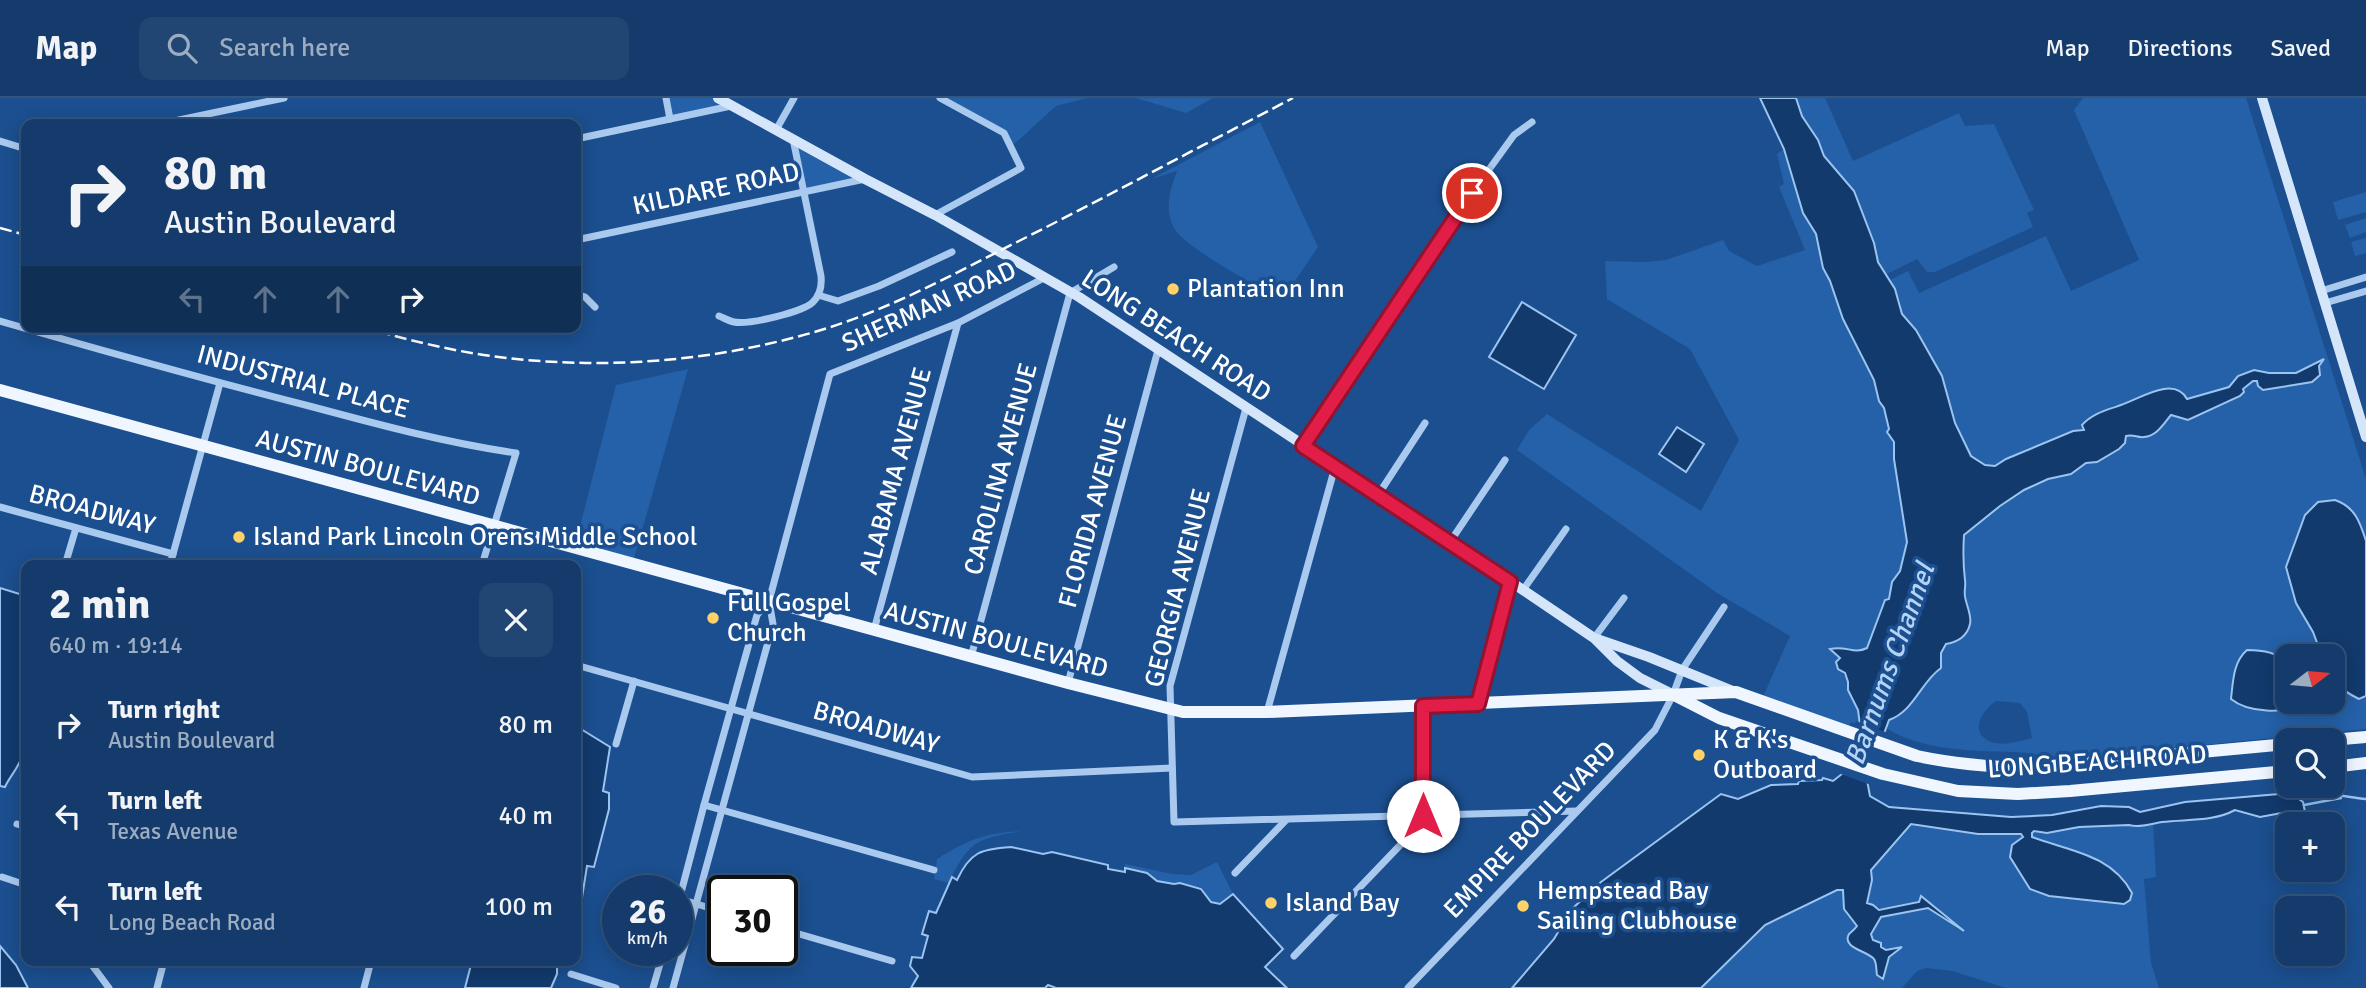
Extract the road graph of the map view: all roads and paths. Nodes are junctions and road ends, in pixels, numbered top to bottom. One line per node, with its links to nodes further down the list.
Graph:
1 (284, 98): 8 (street)
2 (666, 98): 9 (street)
3 (718, 98): 7 (main road, LONG BEACH ROAD)
4 (794, 98): 11 (street)
5 (940, 98): 18 (street)
6 (2262, 98): 24 (main road)
7 (732, 106): 9 (street); 11 (main road, LONG BEACH ROAD)
8 (184, 119)
9 (670, 119): 12 (street)
10 (1532, 122): 43 (street)
11 (776, 130): 13 (main road, LONG BEACH ROAD)
12 (581, 138)
13 (793, 139): 16 (main road, LONG BEACH ROAD); 17 (street)
14 (0, 141): 15 (street)
15 (21, 147)
16 (865, 179): 17 (street, KILDARE ROAD); 18 (main road, LONG BEACH ROAD)
17 (803, 192): 19 (street, KILDARE ROAD); 27 (street)
18 (935, 215): 23 (main road, LONG BEACH ROAD)
19 (581, 239)
20 (952, 252): 27 (street)
21 (1114, 267): 26 (street)
22 (2366, 277): 24 (street)
23 (1044, 278): 26 (main road, LONG BEACH ROAD); 33 (street, SHERMAN ROAD)
24 (2321, 291): 29 (main road)
25 (2366, 291): 29 (street)
26 (1070, 293): 36 (main road, LONG BEACH ROAD); 63 (street, CAROLINA AVENUE)
27 (818, 295): 31 (street)
28 (581, 296): 30 (street)
29 (2325, 303): 41 (main road)
30 (595, 307)
31 (719, 316)
32 (0, 321): 34 (street, INDUSTRIAL PLACE)
33 (958, 323): 59 (street, SHERMAN ROAD); 61 (street, ALABAMA AVENUE)
34 (21, 327)
35 (42, 333): 37 (street, INDUSTRIAL PLACE)
36 (1158, 350): 39 (main road, LONG BEACH ROAD); 67 (street, FLORIDA AVENUE)
37 (219, 383): 42 (street); 48 (street, INDUSTRIAL PLACE)
38 (0, 390): 42 (main road, AUSTIN BOULEVARD)
39 (1246, 408): 43 (main road, LONG BEACH ROAD); 73 (street, GEORGIA AVENUE)
40 (1424, 423): 46 (street)
41 (2366, 436)
42 (202, 446): 48 (main road, AUSTIN BOULEVARD); 52 (street)
43 (1303, 446): 45 (main road, LONG BEACH ROAD)
44 (1505, 460): 51 (street)
45 (1335, 467): 46 (main road, LONG BEACH ROAD); 74 (street)
46 (1378, 495): 51 (main road, LONG BEACH ROAD)
47 (0, 507): 49 (street, BROADWAY)
48 (494, 525): 55 (street); 59 (main road, AUSTIN BOULEVARD)
49 (76, 528): 52 (street, BROADWAY); 53 (street)
50 (1566, 529): 57 (street)
51 (1450, 542): 56 (main road, LONG BEACH ROAD)
52 (173, 554): 54 (street)
53 (67, 560)
54 (171, 560)
55 (484, 560)
56 (1510, 582): 57 (main road, LONG BEACH ROAD); 70 (street)
57 (1523, 590): 62 (main road, LONG BEACH ROAD)
58 (1624, 598): 62 (street)
59 (769, 601): 61 (main road, AUSTIN BOULEVARD); 72 (street); 75 (street)
60 (1724, 607): 65 (street, EMPIRE BOULEVARD)
61 (874, 630): 63 (main road, AUSTIN BOULEVARD)
62 (1594, 638): 65 (main road, LONG BEACH ROAD); 69 (main road, LONG BEACH ROAD)
63 (971, 657): 67 (main road, AUSTIN BOULEVARD)
64 (581, 666): 66 (street, BROADWAY)
65 (1682, 670): 68 (main road, LONG BEACH ROAD); 69 (street, EMPIRE BOULEVARD)
66 (634, 681): 72 (street, BROADWAY); 78 (street)
67 (1068, 683): 73 (main road, AUSTIN BOULEVARD)
68 (1735, 692): 69 (main road, LONG BEACH ROAD); 79 (main road, LONG BEACH ROAD)
69 (1673, 695): 70 (main road, AUSTIN BOULEVARD); 83 (main road, LONG BEACH ROAD); 86 (street, EMPIRE BOULEVARD)
70 (1478, 704): 71 (main road, AUSTIN BOULEVARD)
71 (1423, 706): 74 (main road, AUSTIN BOULEVARD); 87 (street)
72 (731, 709): 75 (street, BROADWAY); 84 (street)
73 (1171, 710): 74 (main road, AUSTIN BOULEVARD); 82 (street, GEORGIA AVENUE)
74 (1267, 712)
75 (749, 714): 82 (street, BROADWAY); 85 (street)
76 (2366, 737): 77 (main road)
77 (2345, 739)
78 (616, 744)
79 (2275, 745)
80 (2366, 763): 81 (main road)
81 (2345, 765)
82 (1172, 768): 88 (street, GEORGIA AVENUE)
83 (2275, 772)
84 (704, 805): 85 (street); 93 (street)
85 (723, 809): 91 (street); 97 (street)
86 (1577, 811): 87 (street); 113 (street, EMPIRE BOULEVARD)
87 (1423, 816): 88 (street); 100 (street)
88 (1287, 819): 92 (street)
89 (17, 824): 90 (street)
90 (21, 825)
91 (934, 870)
92 (1235, 873)
93 (686, 875)
94 (2, 877): 95 (street)
95 (21, 883)
96 (693, 904): 97 (street)
97 (696, 905): 98 (street); 112 (street)
98 (707, 908)
99 (798, 934): 101 (street)
100 (1294, 956)
101 (892, 961)
102 (93, 966): 107 (street)
103 (163, 966): 108 (street)
104 (370, 966): 109 (street)
105 (659, 966): 111 (street)
106 (571, 974): 110 (street)
107 (109, 988)
108 (157, 988)
109 (363, 988)
110 (616, 988)
111 (653, 988)
112 (673, 988)
113 (1408, 988)

